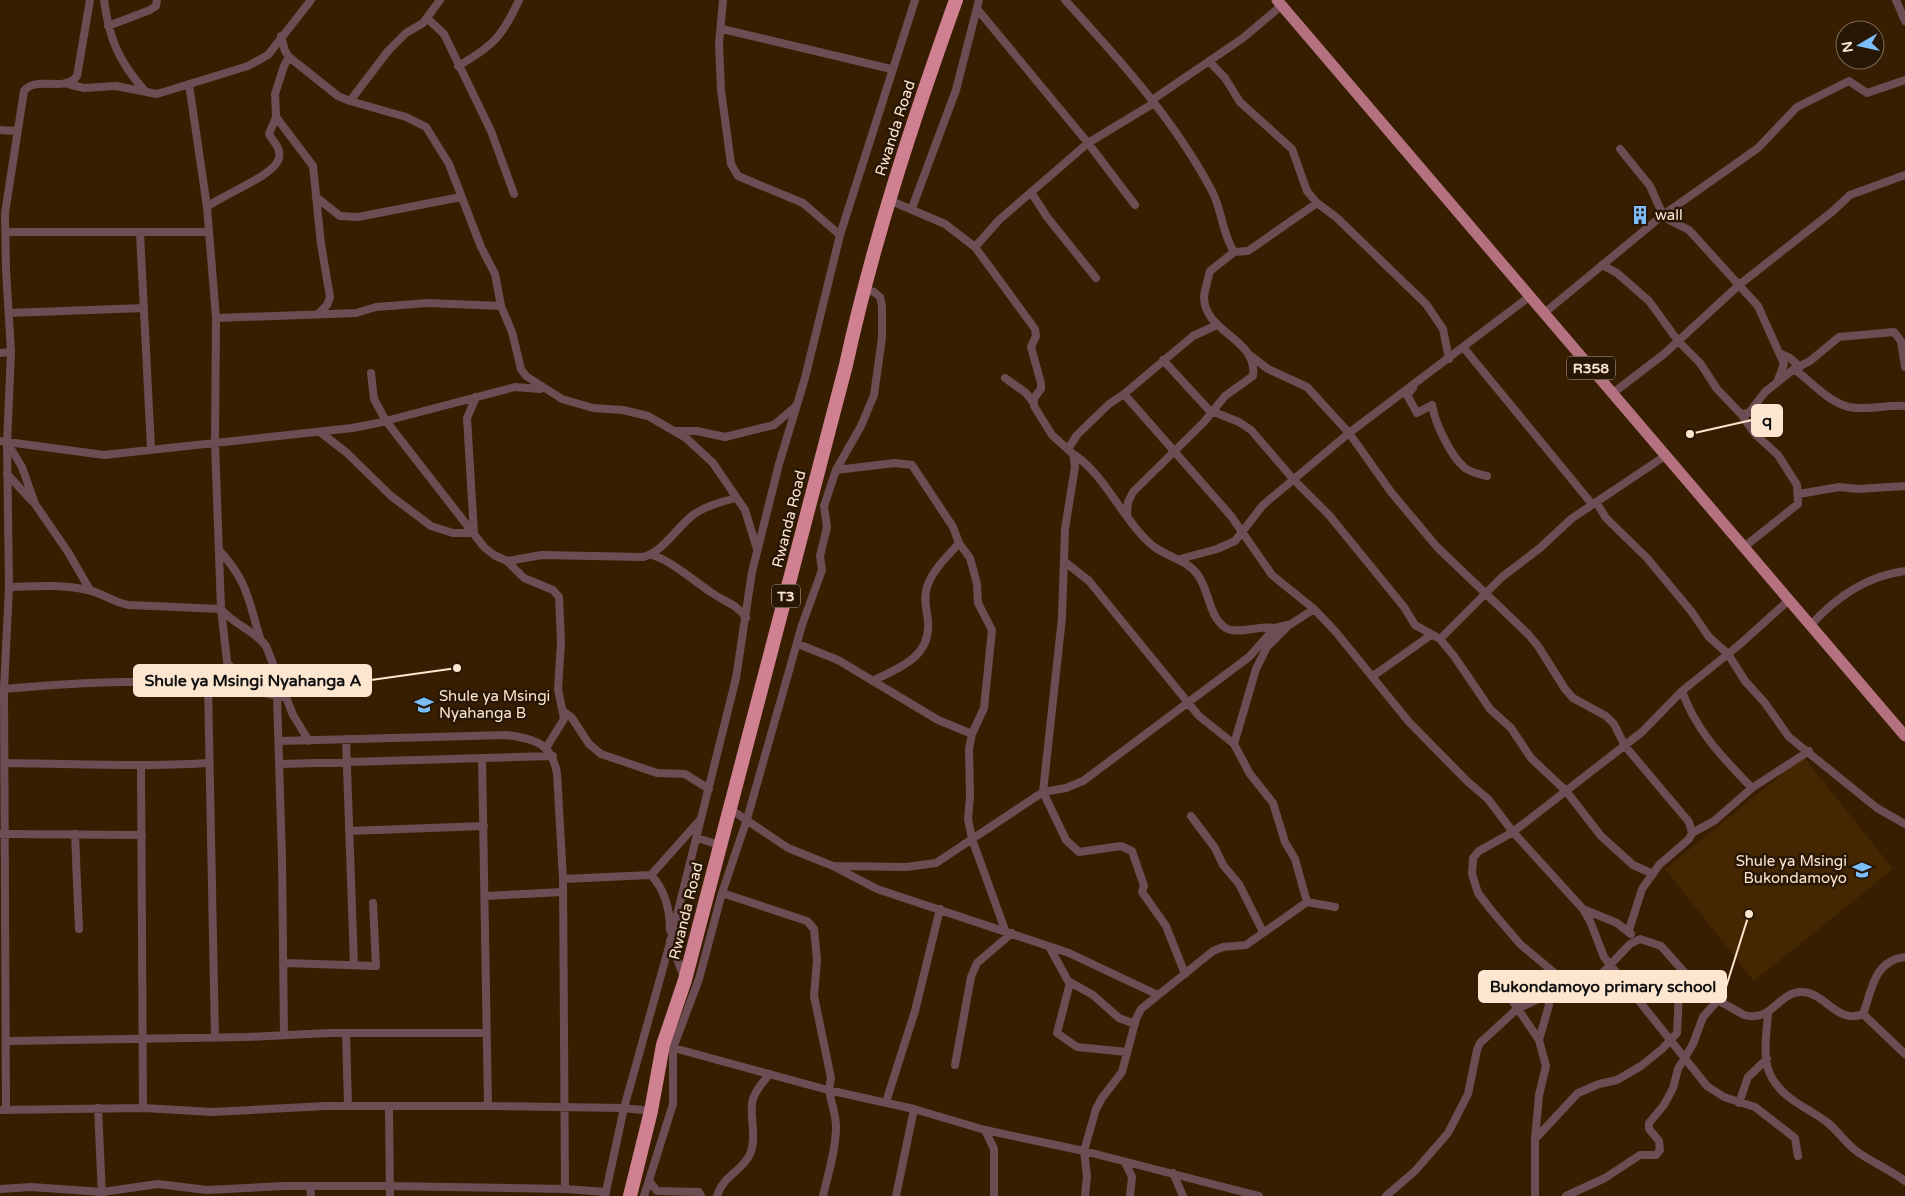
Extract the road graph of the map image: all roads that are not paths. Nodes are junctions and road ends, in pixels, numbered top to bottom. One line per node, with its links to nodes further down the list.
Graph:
1 (90, 0): 25 (street)
2 (104, 0): 17 (street)
3 (157, 0): 17 (street)
4 (311, 0): 19 (street)
5 (440, 0): 15 (street)
6 (519, 0): 22 (street)
7 (723, 0): 18 (street)
8 (915, 0): 23 (street)
9 (956, 0): 40 (highway, Rwanda Road / T3)
10 (979, 0): 14 (street)
11 (1065, 0): 28 (street)
12 (1896, 0): 16 (street)
13 (1280, 2): 21 (street); 57 (main road, R358)
14 (978, 10): 33 (street); 44 (street)
15 (427, 18): 22 (street); 29 (street)
16 (1905, 21)
17 (108, 26): 27 (street)
18 (722, 30): 23 (street); 50 (street)
19 (281, 36): 20 (street); 26 (street)
20 (289, 57): 29 (street); 30 (street)
21 (1209, 61): 28 (street); 41 (street)
22 (458, 66): 37 (street)
23 (891, 69): 50 (street)
24 (1905, 80): 46 (street)
25 (68, 84): 27 (street); 32 (street)
26 (189, 84): 27 (street); 43 (street)
27 (144, 91)
28 (1153, 101): 33 (street); 52 (street)
29 (350, 102): 39 (street)
30 (276, 117): 38 (street); 43 (street)
31 (0, 130): 32 (street)
32 (16, 131): 45 (street)
33 (1088, 143): 36 (street); 42 (street)
34 (1620, 149): 46 (street)
35 (1905, 175): 55 (street)
36 (1031, 192): 51 (street); 54 (street)
37 (514, 194)
38 (316, 197): 39 (street); 62 (street)
39 (461, 197): 58 (street)
40 (889, 200): 44 (street); 56 (highway, Rwanda Road / T3)
41 (1317, 203): 52 (street); 71 (street)
42 (1135, 205)
43 (207, 207): 48 (street)
44 (912, 208): 51 (street)
45 (3, 213): 47 (street)
46 (1663, 215): 53 (street); 55 (street)
47 (6, 232): 49 (street); 60 (street)
48 (208, 232): 49 (street); 63 (street)
49 (140, 233): 59 (street)
50 (840, 235): 84 (street)
51 (975, 247): 83 (street)
52 (1234, 252): 64 (street)
53 (1602, 265): 61 (street); 65 (street)
54 (1096, 278)
55 (1740, 285): 65 (street); 69 (street)
56 (862, 289): 98 (street); 167 (highway, Rwanda Road / T3)
57 (1528, 297): 61 (main road, R358); 66 (street)
58 (501, 306): 62 (street); 79 (street)
59 (144, 308): 60 (street); 94 (street)
60 (9, 313): 67 (street)
61 (1544, 314): 80 (main road, R358)
62 (317, 315): 63 (street)
63 (216, 318): 93 (street)
64 (1217, 326): 70 (street); 72 (street)
65 (1678, 342): 80 (street); 87 (street)
66 (1463, 347): 71 (street); 105 (street)
67 (12, 352): 68 (street); 92 (street)
68 (0, 353)
69 (1781, 354): 74 (street); 77 (street)
70 (1251, 356): 86 (street); 91 (street)
71 (1449, 358): 78 (street)
72 (1163, 360): 81 (street); 86 (street)
73 (1905, 367): 74 (street)
74 (1797, 368): 77 (street); 85 (street)
75 (371, 374): 88 (street)
76 (1005, 378): 83 (street)
77 (1778, 380): 87 (street)
78 (1418, 381): 91 (street); 100 (street)
79 (544, 389): 82 (street); 89 (street)
80 (1613, 393): 97 (main road, R358)
81 (1124, 394): 95 (street); 96 (street)
82 (476, 397): 88 (street); 109 (street)
83 (1033, 402): 96 (street)
84 (797, 404): 89 (street); 113 (street)
85 (1905, 406)
86 (1213, 412): 95 (street); 101 (street)
87 (1745, 413): 103 (street)
88 (386, 421): 90 (street); 109 (street)
89 (676, 431): 104 (street)
90 (320, 432): 93 (street); 109 (street)
91 (1350, 433): 101 (street); 122 (street)
92 (3, 442): 94 (street); 99 (street); 106 (street)
93 (215, 444): 94 (street); 112 (street)
94 (151, 448)
95 (1173, 451): 107 (street); 108 (street)
96 (1070, 452): 107 (street); 117 (street)
97 (1665, 456): 105 (street); 111 (main road, R358)
98 (836, 470): 110 (street); 133 (street)
99 (8, 474): 106 (street); 118 (street)
100 (1488, 476)
101 (1294, 480): 108 (street); 130 (street)
102 (1905, 486): 103 (street)
103 (1799, 494): 111 (street)
104 (736, 498): 113 (street); 114 (street)
105 (1594, 503): 122 (street); 134 (street)
106 (35, 504): 121 (street)
107 (1127, 516): 115 (street)
108 (1244, 532): 115 (street); 125 (street)
109 (474, 533): 116 (street)
110 (960, 543): 137 (street); 147 (street)
111 (1744, 547): 123 (main road, R358)
112 (219, 550): 124 (street); 131 (street)
113 (757, 551): 126 (street)
114 (652, 555): 116 (street); 126 (street)
115 (1180, 559): 129 (street)
116 (507, 561): 146 (street)
117 (1064, 562): 145 (street); 166 (street)
118 (4, 563): 120 (street)
119 (1905, 571): 128 (street)
120 (9, 587): 121 (street); 140 (street)
121 (90, 590): 124 (street)
122 (1486, 593): 132 (street); 153 (street)
123 (1788, 601): 128 (main road, R358); 134 (street)
124 (221, 609): 131 (street); 135 (street)
125 (1314, 609): 127 (street); 136 (street)
126 (746, 618): 164 (street)
127 (1290, 624): 129 (street); 152 (street)
128 (1810, 626): 148 (main road, R358)
129 (1275, 628): 145 (street)
130 (1431, 635): 132 (street); 136 (street)
131 (260, 638): 144 (street)
132 (1440, 639): 165 (street)
133 (798, 644): 137 (street); 170 (street)
134 (1728, 654): 142 (street); 155 (street)
135 (229, 665): 139 (street); 141 (street)
136 (1373, 676): 174 (street)
137 (874, 680): 147 (street)
138 (208, 685): 139 (street); 140 (street); 160 (street)
139 (230, 687): 141 (street)
140 (4, 689): 159 (street)
141 (251, 690): 143 (street)
142 (1682, 691): 153 (street); 163 (street)
143 (277, 696): 144 (street); 150 (street)
144 (286, 698): 151 (street)
145 (1189, 703): 152 (street); 166 (street)
146 (563, 711): 154 (street); 164 (street)
147 (972, 734): 180 (street)
148 (1905, 736)
149 (346, 739): 151 (street); 154 (street); 158 (street)
150 (279, 741): 151 (street); 161 (street)
151 (309, 741)
152 (1234, 744): 189 (street)
153 (1625, 746): 165 (street); 175 (street)
154 (546, 748): 156 (street)
155 (1809, 751): 163 (street); 171 (street)
156 (553, 756): 157 (street); 185 (street)
157 (482, 759): 158 (street); 172 (street)
158 (347, 762): 161 (street); 173 (street)
159 (5, 763): 162 (street); 176 (street)
160 (208, 763): 162 (street); 222 (street)
161 (280, 764): 203 (street)
162 (141, 766): 178 (street)
163 (1752, 788): 175 (street)
164 (710, 789): 169 (street)
165 (1566, 791): 174 (street); 184 (street)
166 (1043, 792): 180 (street); 206 (street)
167 (730, 809): 170 (street); 181 (highway, Rwanda Road / T3)
168 (1191, 816): 197 (street)
169 (703, 817): 179 (street); 183 (street)
170 (747, 819): 182 (street); 187 (street)
171 (1905, 824)
172 (484, 826): 173 (street); 188 (street)
173 (349, 831): 205 (street)
174 (1513, 832): 193 (street); 211 (street)
175 (1692, 833): 184 (street)
176 (3, 834): 177 (street); 226 (street)
177 (76, 834): 178 (street); 194 (street)
178 (142, 835): 223 (street)
179 (697, 838): 181 (street); 199 (street)
180 (972, 839): 182 (street); 196 (street)
181 (720, 845): 208 (highway, Rwanda Road / T3)
182 (833, 866): 192 (street)
183 (651, 874): 185 (street); 199 (street)
184 (1653, 874): 195 (street)
185 (563, 878): 186 (street)
186 (563, 892): 188 (street); 239 (street)
187 (722, 893): 227 (street); 234 (street)
188 (485, 896): 220 (street)
189 (1307, 902): 191 (street); 197 (street)
190 (373, 903): 205 (street)
191 (1335, 908)
192 (940, 909): 196 (street); 235 (street)
193 (1582, 909): 195 (street); 204 (street)
194 (79, 929)
195 (1629, 930): 198 (street)
196 (1009, 932): 200 (street); 232 (street)
197 (1263, 932): 206 (street)
198 (1635, 940): 204 (street); 209 (street)
199 (670, 943): 208 (street); 243 (street)
200 (1050, 948): 210 (street); 212 (street)
201 (1905, 949): 202 (street)
202 (1902, 957): 217 (street)
203 (284, 964): 205 (street); 221 (street)
204 (1612, 964): 211 (street); 225 (street)
205 (354, 965)
206 (1185, 974): 212 (street)
207 (1496, 975): 215 (street)
208 (686, 980): 227 (highway, Rwanda Road / T3)
209 (1692, 982): 214 (street); 225 (street)
210 (1070, 983): 218 (street); 228 (street)
211 (1569, 985): 213 (street)
212 (1158, 995): 218 (street)
213 (1547, 995): 215 (street); 224 (street)
214 (1719, 999): 216 (street); 230 (street)
215 (1517, 1009): 224 (street); 276 (street)
216 (1768, 1013): 217 (street); 231 (street)
217 (1863, 1014): 229 (street)
218 (1135, 1024): 228 (street)
219 (346, 1033): 220 (street); 221 (street); 237 (street)
220 (485, 1034): 238 (street)
221 (284, 1035): 222 (street)
222 (215, 1038): 223 (street)
223 (144, 1039): 226 (street); 242 (street)
224 (1539, 1040): 248 (street)
225 (1669, 1040): 230 (street); 248 (street)
226 (8, 1041): 245 (street)
227 (668, 1047): 233 (street); 246 (highway, Rwanda Road / T3); 253 (street)
228 (1127, 1052): 249 (street)
229 (1905, 1054)
230 (1684, 1058): 236 (street); 278 (street)
231 (1767, 1059): 236 (street); 254 (street)
232 (955, 1064)
233 (770, 1074): 234 (street); 268 (street)
234 (828, 1090): 235 (street); 269 (street)
235 (886, 1102): 244 (street)
236 (1739, 1103): 250 (street)
237 (348, 1106): 240 (street); 242 (street)
238 (488, 1106): 239 (street); 240 (street)
239 (564, 1106): 243 (street); 258 (street)
240 (389, 1107): 256 (street)
241 (98, 1108): 242 (street); 245 (street); 261 (street)
242 (143, 1108)
243 (624, 1108): 246 (street); 262 (street)
244 (914, 1109): 247 (street); 270 (street)
245 (3, 1110)
246 (652, 1111): 265 (highway, Rwanda Road / T3)
247 (985, 1130): 249 (street); 271 (street)
248 (1535, 1139): 277 (street)
249 (1084, 1151): 251 (street); 272 (street)
250 (1798, 1156)
251 (1125, 1162): 252 (street); 273 (street)
252 (1172, 1173): 274 (street); 275 (street)
253 (649, 1181): 266 (street); 267 (street)
254 (1905, 1181)
255 (310, 1186): 256 (street); 259 (street); 263 (street)
256 (390, 1186): 260 (street); 264 (street)
257 (0, 1189): 261 (street)
258 (565, 1189): 260 (street); 262 (street)
259 (237, 1192): 261 (street)
260 (504, 1192)
261 (102, 1194)
262 (606, 1194)
263 (311, 1196)
264 (390, 1196)
265 (630, 1196)
266 (644, 1196)
267 (702, 1196)
268 (718, 1196)
269 (823, 1196)
270 (896, 1196)
271 (994, 1196)
272 (1085, 1196)
273 (1130, 1196)
274 (1183, 1196)
275 (1259, 1196)
276 (1386, 1196)
277 (1535, 1196)
278 (1566, 1196)

